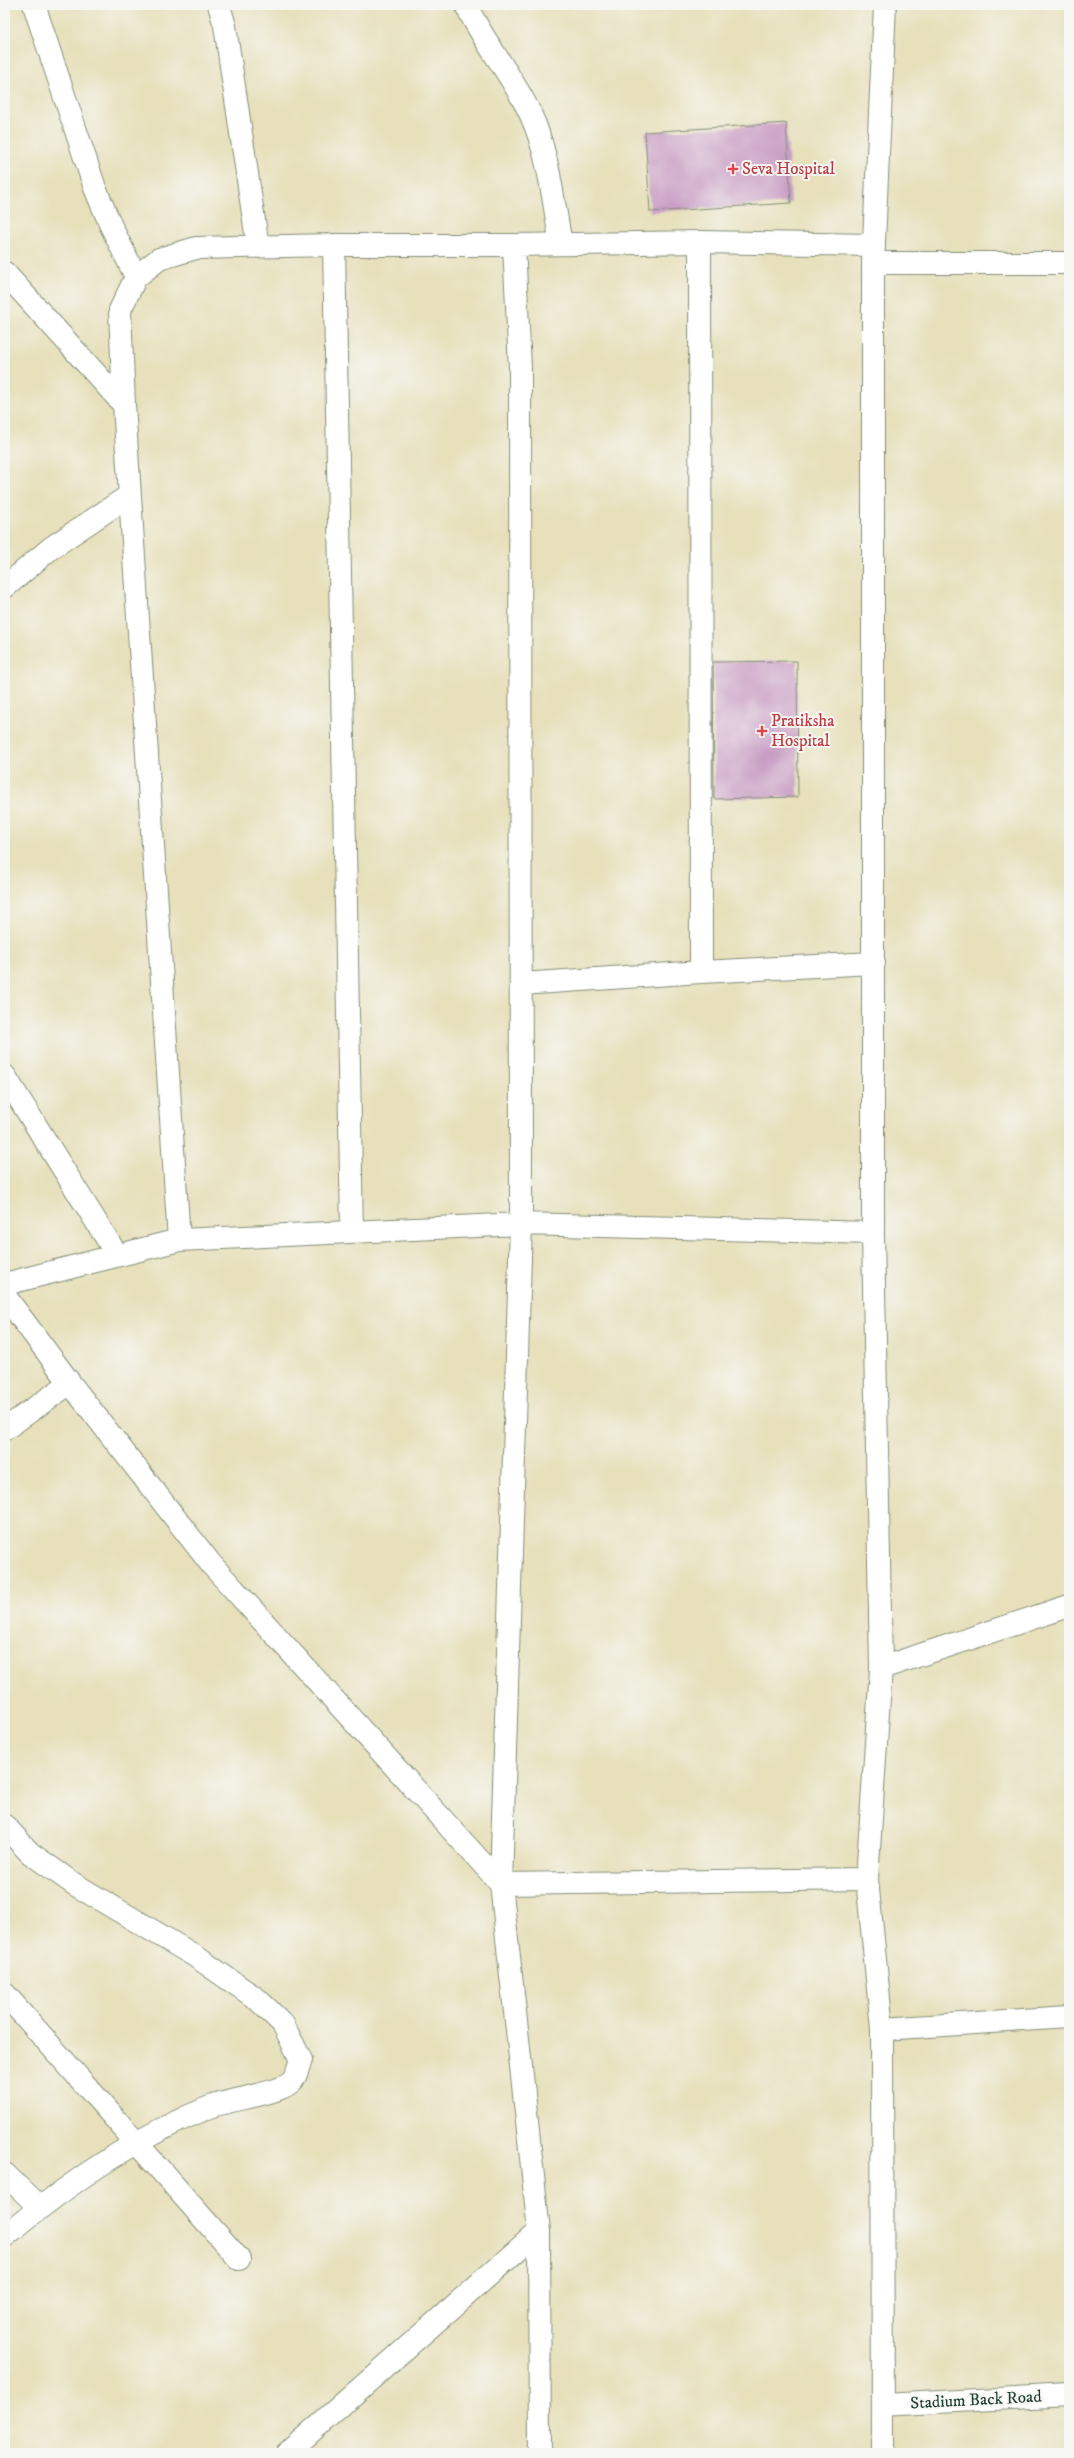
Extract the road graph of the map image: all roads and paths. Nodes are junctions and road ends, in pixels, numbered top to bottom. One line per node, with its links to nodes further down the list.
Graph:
1 (34, 5): 13 (street)
2 (219, 5): 9 (street)
3 (466, 5): 7 (street)
4 (885, 5): 10 (street)
5 (700, 242): 7 (street); 10 (street); 18 (street)
6 (334, 244): 8 (street); 9 (street); 22 (street)
7 (561, 244): 8 (street)
8 (514, 245): 19 (street)
9 (258, 247): 13 (street)
10 (874, 254): 11 (street); 17 (street)
11 (1069, 263)
12 (5, 273): 14 (street)
13 (136, 277): 14 (street)
14 (124, 405): 15 (street)
15 (130, 495): 16 (street); 24 (street)
16 (5, 587)
17 (874, 963): 18 (street); 23 (street)
18 (701, 972): 19 (street)
19 (521, 984): 21 (street)
20 (5, 1076): 25 (street)
21 (522, 1224): 22 (street); 23 (street); 34 (street)
22 (352, 1232): 24 (street)
23 (873, 1233): 31 (street)
24 (179, 1240): 25 (street)
25 (117, 1255): 26 (street)
26 (5, 1284)
27 (5, 1296): 28 (street)
28 (70, 1384): 29 (street); 34 (street)
29 (5, 1428)
30 (1069, 1606): 31 (street)
31 (881, 1668): 33 (street)
32 (5, 1826): 38 (street)
33 (867, 1879): 34 (street); 37 (street)
34 (501, 1884): 41 (street)
35 (5, 1994): 38 (street)
36 (1069, 2017): 37 (street)
37 (882, 2029): 45 (street)
38 (136, 2142): 40 (street); 43 (street)
39 (5, 2174): 40 (street)
40 (39, 2207): 42 (street)
41 (540, 2231): 46 (street); 47 (street)
42 (5, 2236)
43 (239, 2259)
44 (1069, 2395): 45 (street, Stadium Back Road)
45 (883, 2405): 48 (street)
46 (287, 2453)
47 (540, 2453)
48 (883, 2453)

